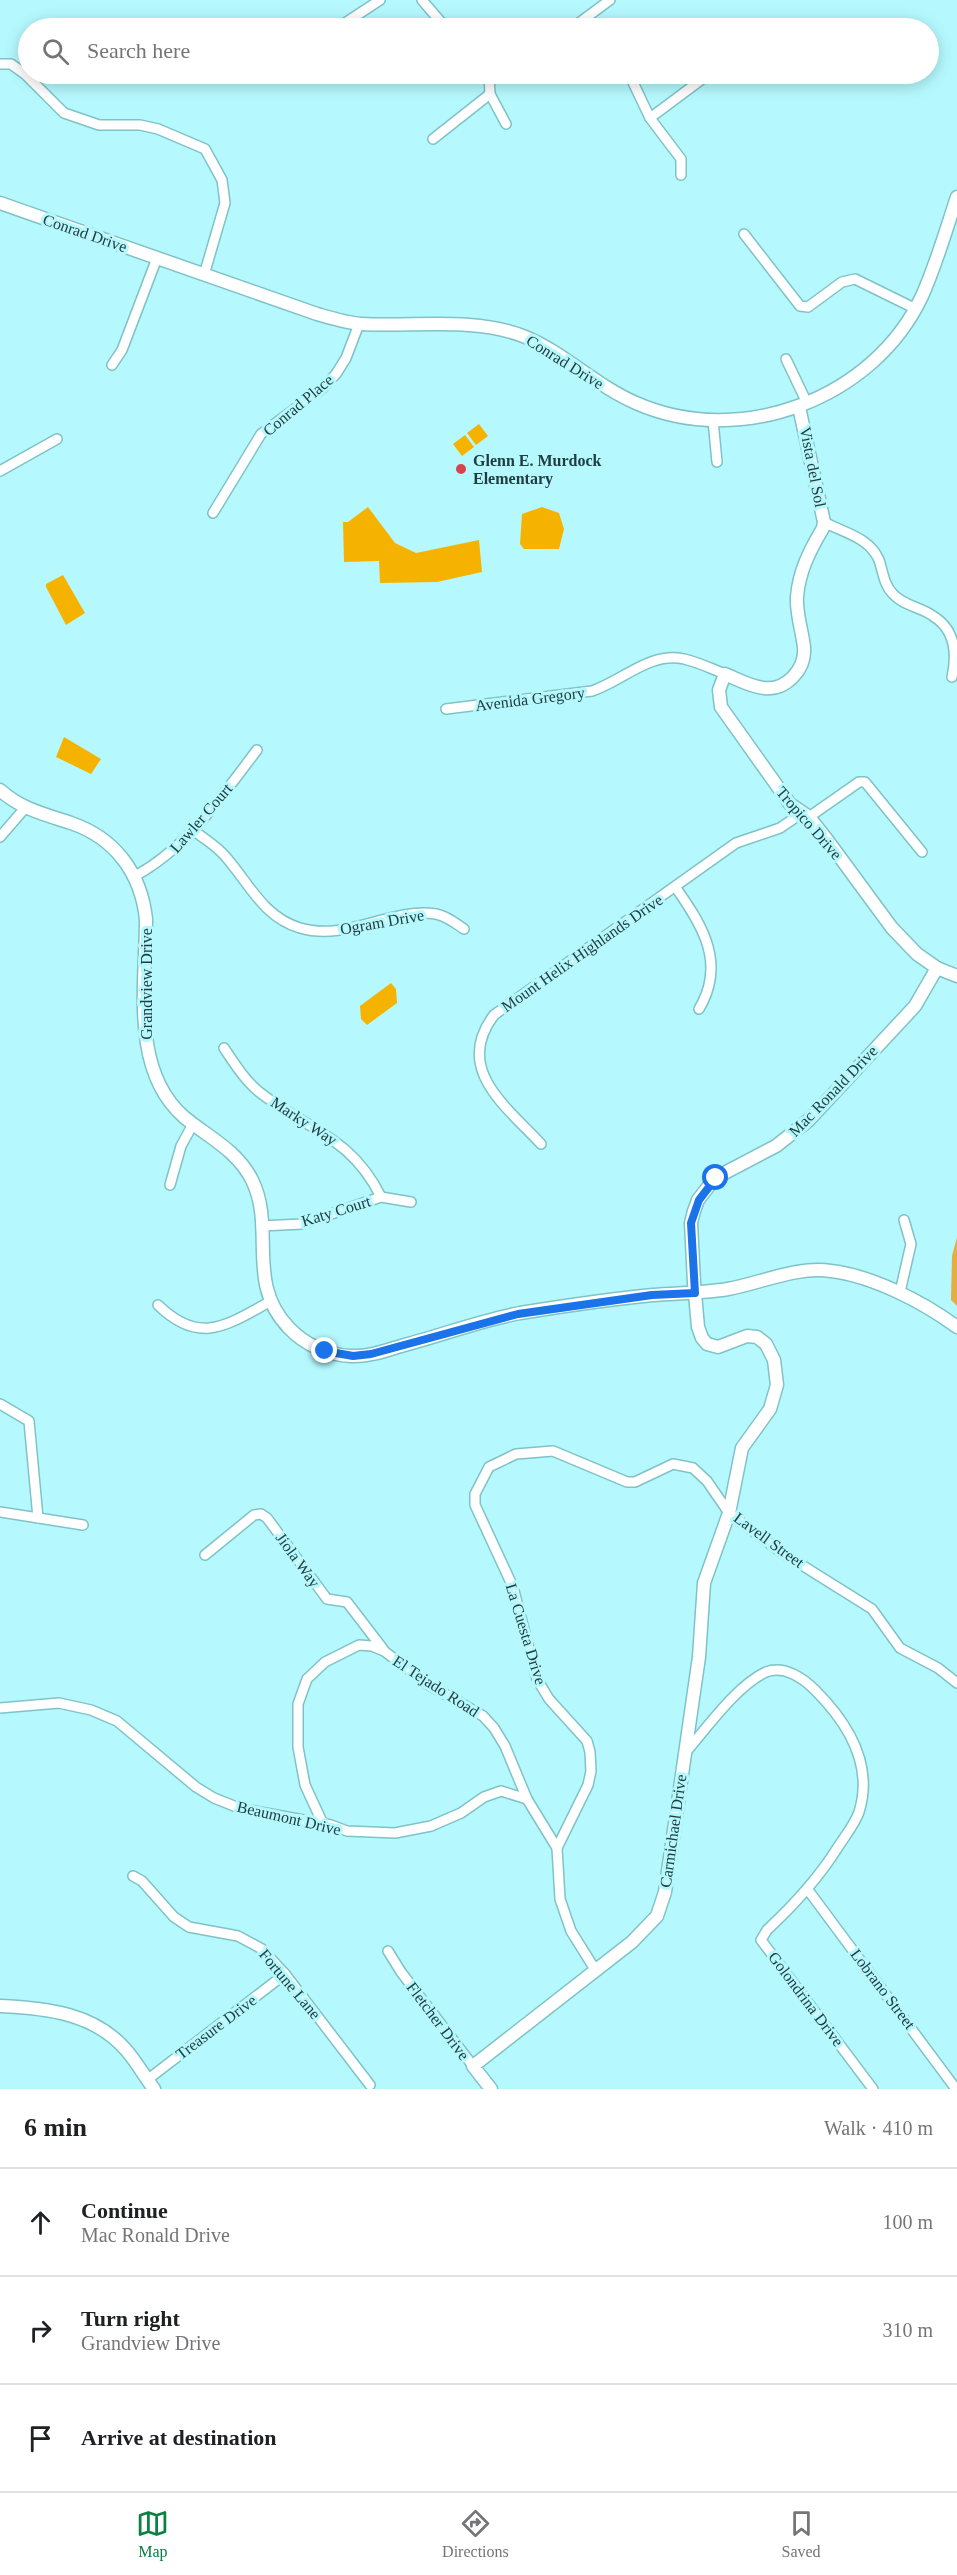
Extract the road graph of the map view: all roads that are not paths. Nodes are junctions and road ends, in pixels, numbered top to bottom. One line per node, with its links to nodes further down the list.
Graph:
1 (380, 0): 4 (street)
2 (422, 0): 5 (street)
3 (610, 0): 6 (street)
4 (353, 18)
5 (437, 18)
6 (586, 18)
7 (0, 64): 8 (street)
8 (18, 69)
9 (35, 84): 23 (street)
10 (490, 84): 13 (street)
11 (634, 84): 14 (street)
12 (696, 84): 14 (street)
13 (490, 94): 15 (street); 16 (street)
14 (650, 118): 17 (street)
15 (506, 124)
16 (433, 139)
17 (681, 175)
18 (957, 197): 20 (street, Conrad Drive)
19 (0, 203): 22 (street, Conrad Drive)
20 (953, 215): 24 (street, Conrad Drive)
21 (744, 234): 24 (street)
22 (157, 258): 23 (street, Conrad Drive); 27 (street)
23 (204, 275): 25 (street, Conrad Drive)
24 (914, 308): 28 (street, Conrad Drive)
25 (359, 324): 29 (street, Conrad Drive); 33 (street, Conrad Place)
26 (786, 359): 28 (street)
27 (112, 365)
28 (803, 405): 29 (street, Conrad Drive); 34 (street, Vista del Sol)
29 (713, 420): 31 (street)
30 (57, 438): 32 (street)
31 (717, 462)
32 (0, 471)
33 (213, 513)
34 (824, 522): 35 (street, Avenida Gregory); 36 (street, Vista del Sol)
35 (724, 674): 37 (street, Avenida Gregory); 41 (street, Tropico Drive)
36 (952, 677)
37 (446, 709)
38 (256, 750): 42 (street, Lawler Court)
39 (0, 789): 40 (street, Grandview Drive)
40 (25, 808): 43 (street); 45 (street, Grandview Drive)
41 (806, 815): 44 (street, Mount Helix Highlands Drive); 46 (street, Mount Helix Highlands Drive); 48 (street, Tropico Drive)
42 (193, 830): 45 (street, Lawler Court); 47 (street, Ogram Drive)
43 (0, 837)
44 (922, 852)
45 (135, 876): 52 (street, Grandview Drive)
46 (676, 888): 50 (street); 53 (street, Mount Helix Highlands Drive)
47 (464, 929)
48 (937, 968): 49 (street, Tropico Drive); 60 (street, Mac Ronald Drive)
49 (957, 976)
50 (699, 1010)
51 (224, 1048): 55 (street, Marky Way)
52 (193, 1124): 54 (street); 58 (street, Grandview Drive)
53 (541, 1144)
54 (170, 1185)
55 (381, 1197): 56 (street, Katy Court); 58 (street, Katy Court)
56 (411, 1202)
57 (904, 1220): 59 (street)
58 (261, 1226): 61 (street, Grandview Drive)
59 (900, 1292): 60 (street, Grandview Drive); 63 (street, Grandview Drive)
60 (695, 1293): 61 (street, Grandview Drive); 66 (street, Lavell Street)
61 (271, 1302): 62 (street)
62 (158, 1305)
63 (957, 1327)
64 (0, 1404): 67 (street)
65 (0, 1512): 67 (street)
66 (729, 1513): 71 (street, Lavell Street); 73 (street, Carmichael Drive); 76 (street, La Cuesta Drive)
67 (38, 1518): 68 (street)
68 (83, 1525)
69 (205, 1555): 70 (street, Jiola Way)
70 (384, 1651): 74 (street, El Tejado Road); 75 (street, El Tejado Road)
71 (957, 1683)
72 (0, 1708): 75 (street, Beaumont Drive)
73 (686, 1753): 78 (street, Golondrina Drive); 80 (street, Carmichael Drive)
74 (527, 1799): 75 (street, Beaumont Drive); 76 (street, El Tejado Road)
75 (324, 1824)
76 (557, 1848): 80 (street, El Tejado Road)
77 (133, 1875): 81 (street, Fortune Lane)
78 (808, 1890): 87 (street, Golondrina Drive); 88 (street, Lobrano Street)
79 (388, 1951): 83 (street, Fletcher Drive)
80 (596, 1971): 83 (street, Carmichael Drive)
81 (285, 1974): 84 (street, Treasure Drive); 85 (street, Fortune Lane)
82 (0, 2006): 84 (street)
83 (473, 2066): 86 (street, Fletcher Drive)
84 (151, 2084)
85 (370, 2085)
86 (491, 2089)
87 (873, 2089)
88 (956, 2089)

